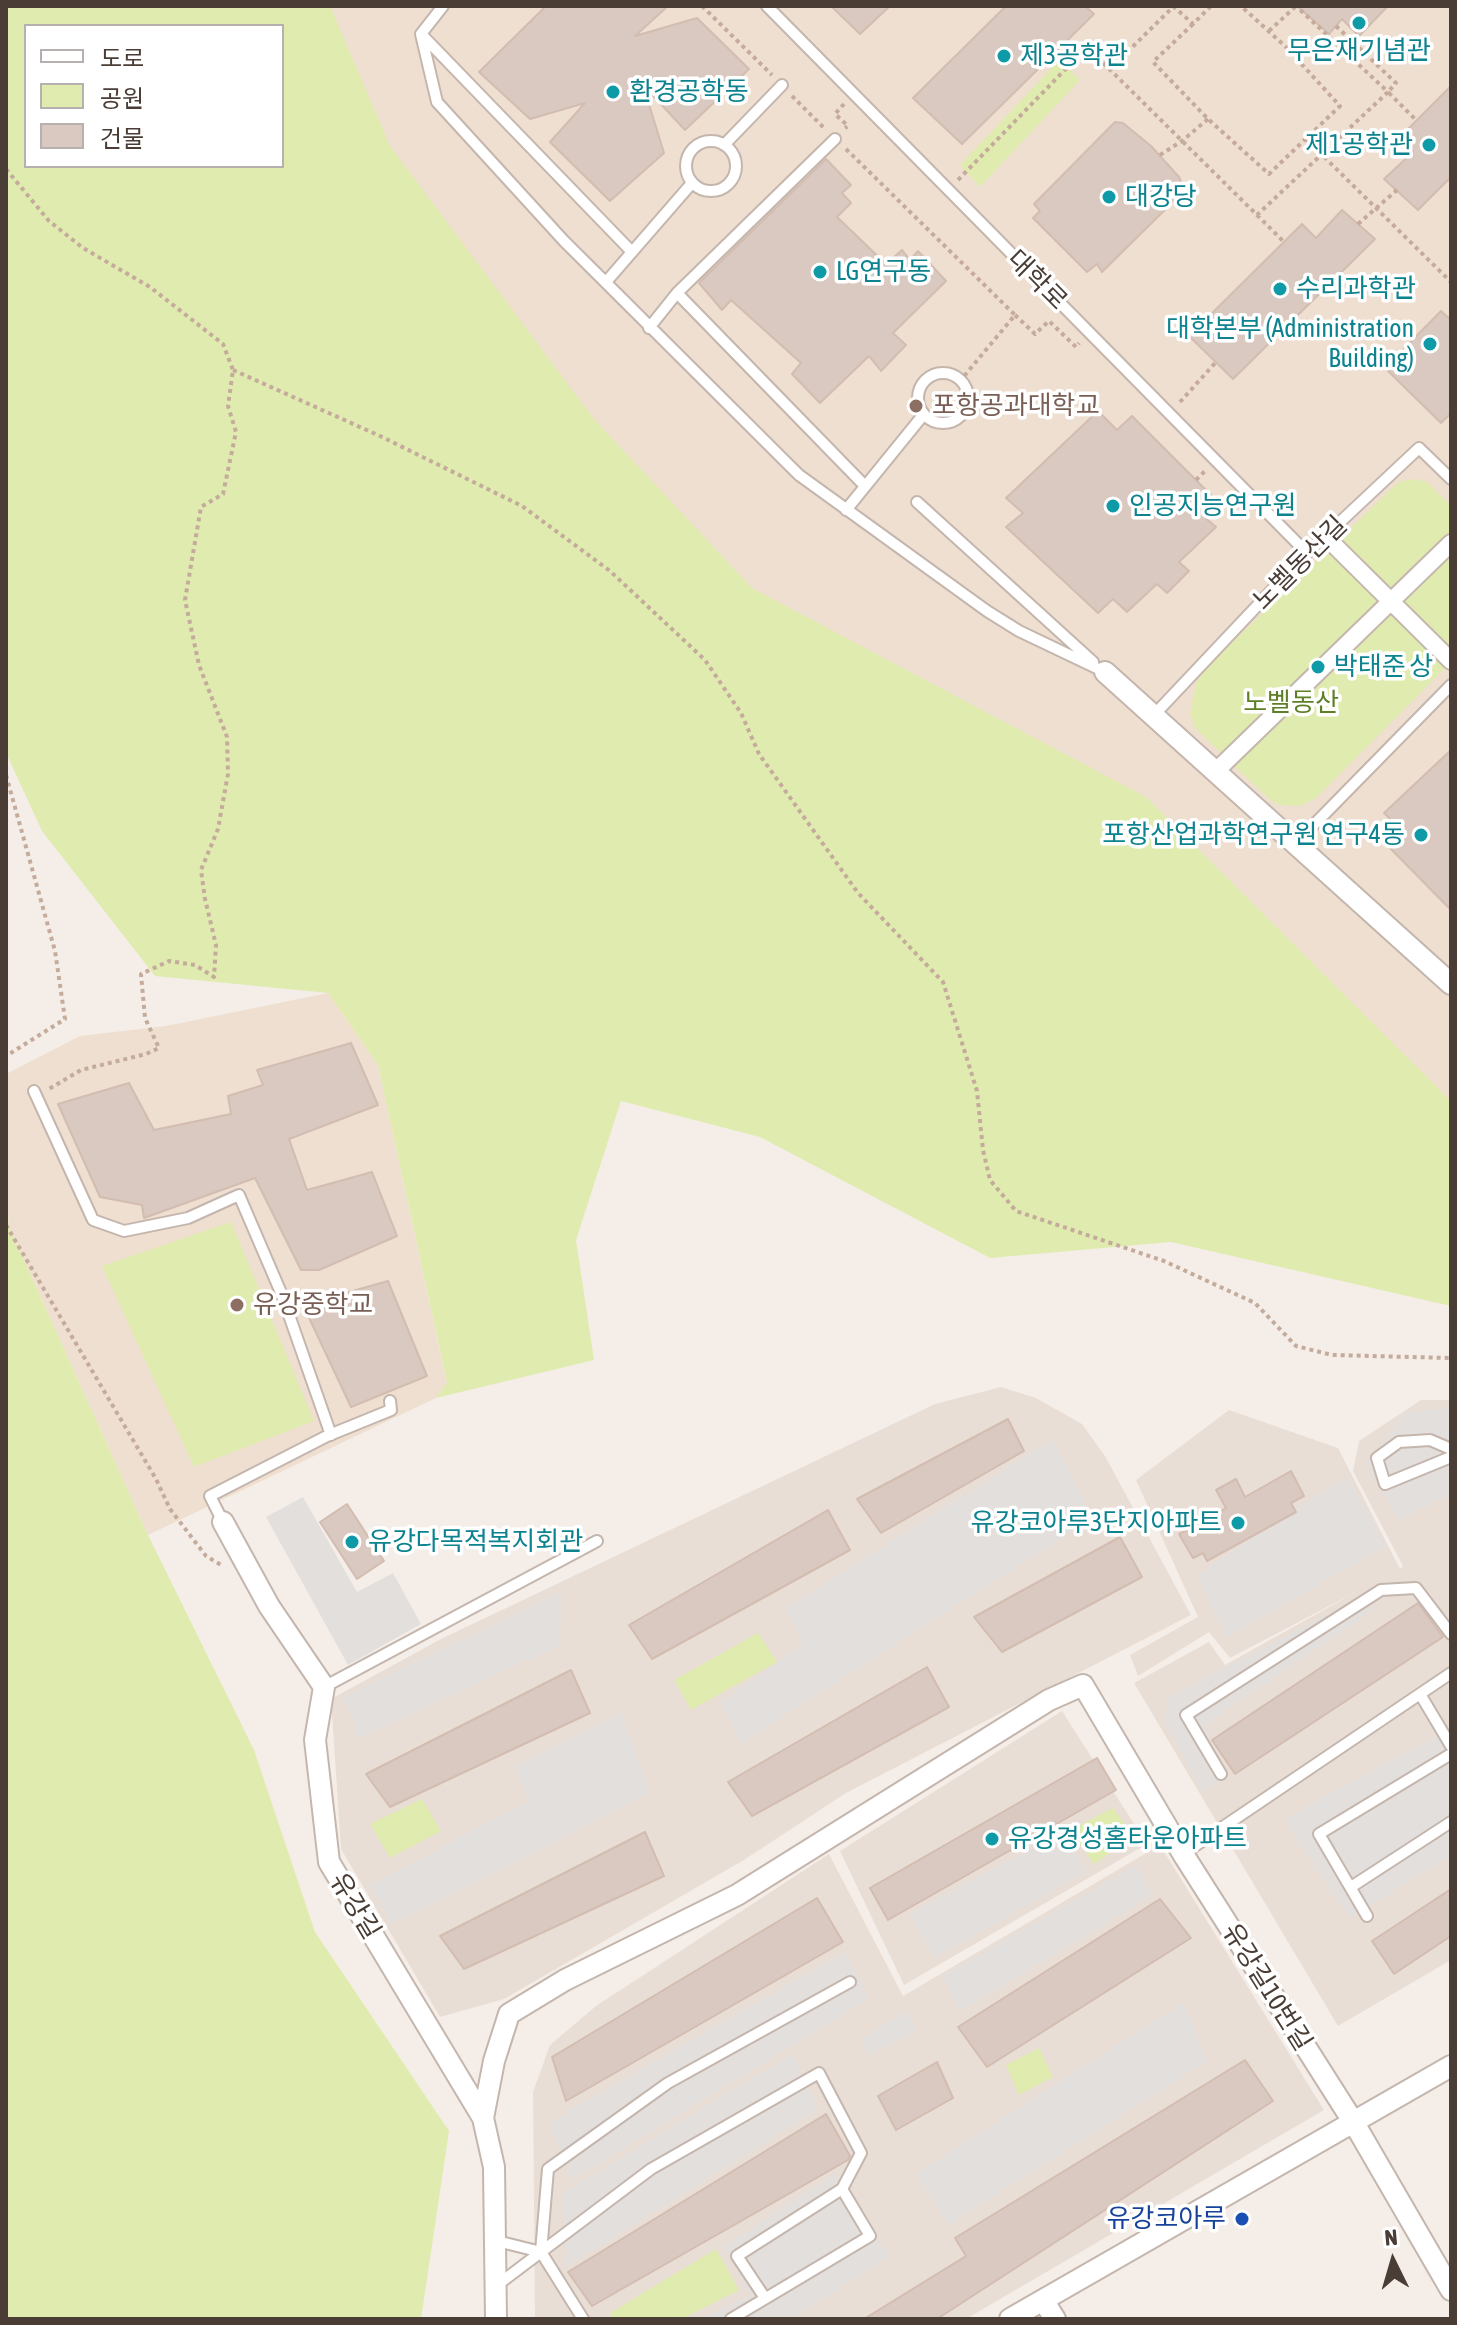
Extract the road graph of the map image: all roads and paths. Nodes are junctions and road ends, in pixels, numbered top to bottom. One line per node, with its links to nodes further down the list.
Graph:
1 (443, 6): 11 (lane)
2 (702, 6): 15 (path)
3 (767, 6): 17 (lane, 대학로)
4 (1173, 6): 8 (path); 12 (path)
5 (1211, 6): 8 (path)
6 (1241, 6): 10 (path)
7 (1296, 6): 10 (path); 14 (path)
8 (1193, 24): 18 (path)
9 (1336, 26): 13 (path)
10 (1269, 31): 21 (path)
11 (421, 34): 34 (lane); 35 (lane)
12 (1110, 69): 22 (path); 28 (path)
13 (1384, 72): 14 (path); 16 (path)
14 (1375, 79): 16 (path)
15 (782, 85): 20 (path); 23 (lane)
16 (1388, 92): 19 (path); 24 (path)
17 (854, 94): 20 (path); 28 (lane, 대학로)
18 (1208, 119): 21 (path); 22 (path)
19 (1417, 121)
20 (835, 139): 37 (lane); 38 (path)
21 (1307, 140): 24 (path)
22 (1182, 141): 25 (path); 31 (path)
23 (724, 145): 27 (lane); 27 (lane)
24 (1322, 154): 30 (path); 31 (path)
25 (1160, 155)
26 (6, 169): 42 (path)
27 (692, 183): 34 (lane)
28 (948, 190): 40 (lane, 대학로)
29 (1397, 190): 30 (path)
30 (1375, 208): 32 (path); 36 (path)
31 (1257, 215): 33 (path)
32 (1358, 224)
33 (1284, 242)
34 (632, 252): 35 (lane)
35 (606, 282): 39 (lane)
36 (1451, 282)
37 (677, 293): 39 (lane); 47 (lane)
38 (1015, 315): 40 (path); 43 (path)
39 (649, 328): 49 (lane)
40 (1089, 333): 45 (lane, 대학로)
41 (1216, 362): 45 (path)
42 (233, 370): 63 (path); 65 (path)
43 (960, 381): 44 (lane); 44 (lane)
44 (924, 414): 47 (lane)
45 (1169, 414): 52 (lane, 대학로)
46 (1451, 479): 50 (lane, 노벨동산길)
47 (865, 486): 49 (lane)
48 (917, 502): 55 (lane)
49 (846, 510): 55 (lane)
50 (1325, 536): 52 (lane, 노벨동산길); 53 (street)
51 (1451, 543): 53 (street)
52 (1307, 553): 57 (lane, 노벨동산길)
53 (1391, 602): 54 (street); 58 (street)
54 (1451, 661)
55 (1105, 672): 57 (street)
56 (1451, 685): 60 (lane)
57 (1154, 715): 58 (street)
58 (1215, 772): 60 (street)
59 (6, 775): 62 (path)
60 (1295, 844): 61 (street)
61 (1451, 984)
62 (6, 1056)
63 (35, 1094): 67 (lane)
64 (6, 1225): 72 (path)
65 (1451, 1358)
66 (390, 1401): 67 (lane)
67 (331, 1435): 70 (lane)
68 (1451, 1449): 69 (lane)
69 (1451, 1457)
70 (223, 1522): 72 (street)
71 (597, 1541): 75 (lane)
72 (259, 1587): 75 (street)
73 (1451, 1634): 79 (lane)
74 (1451, 1673): 76 (lane)
75 (324, 1687): 86 (street, 유강길)
76 (1420, 1694): 77 (lane); 81 (lane)
77 (1451, 1746)
78 (1451, 1754): 82 (lane)
79 (1221, 1774)
80 (1451, 1822): 82 (lane)
81 (1183, 1854): 86 (street, 유강길10번길); 87 (street, 유강길10번길)
82 (1351, 1887): 83 (lane)
83 (1367, 1916)
84 (850, 1982): 90 (lane)
85 (1451, 2066): 87 (street)
86 (483, 2118): 89 (street, 유강길)
87 (1354, 2123): 92 (street, 유강길10번길); 94 (street)
88 (842, 2189): 90 (lane); 93 (lane); 93 (lane)
89 (497, 2241): 90 (lane); 91 (street, 유강길)
90 (541, 2252): 91 (lane); 96 (lane)
91 (496, 2286): 95 (street, 유강길)
92 (1451, 2290)
93 (765, 2298): 97 (lane)
94 (1043, 2300): 98 (street); 99 (street)
95 (496, 2319)
96 (583, 2319)
97 (731, 2319)
98 (1010, 2319)
99 (1055, 2319)

